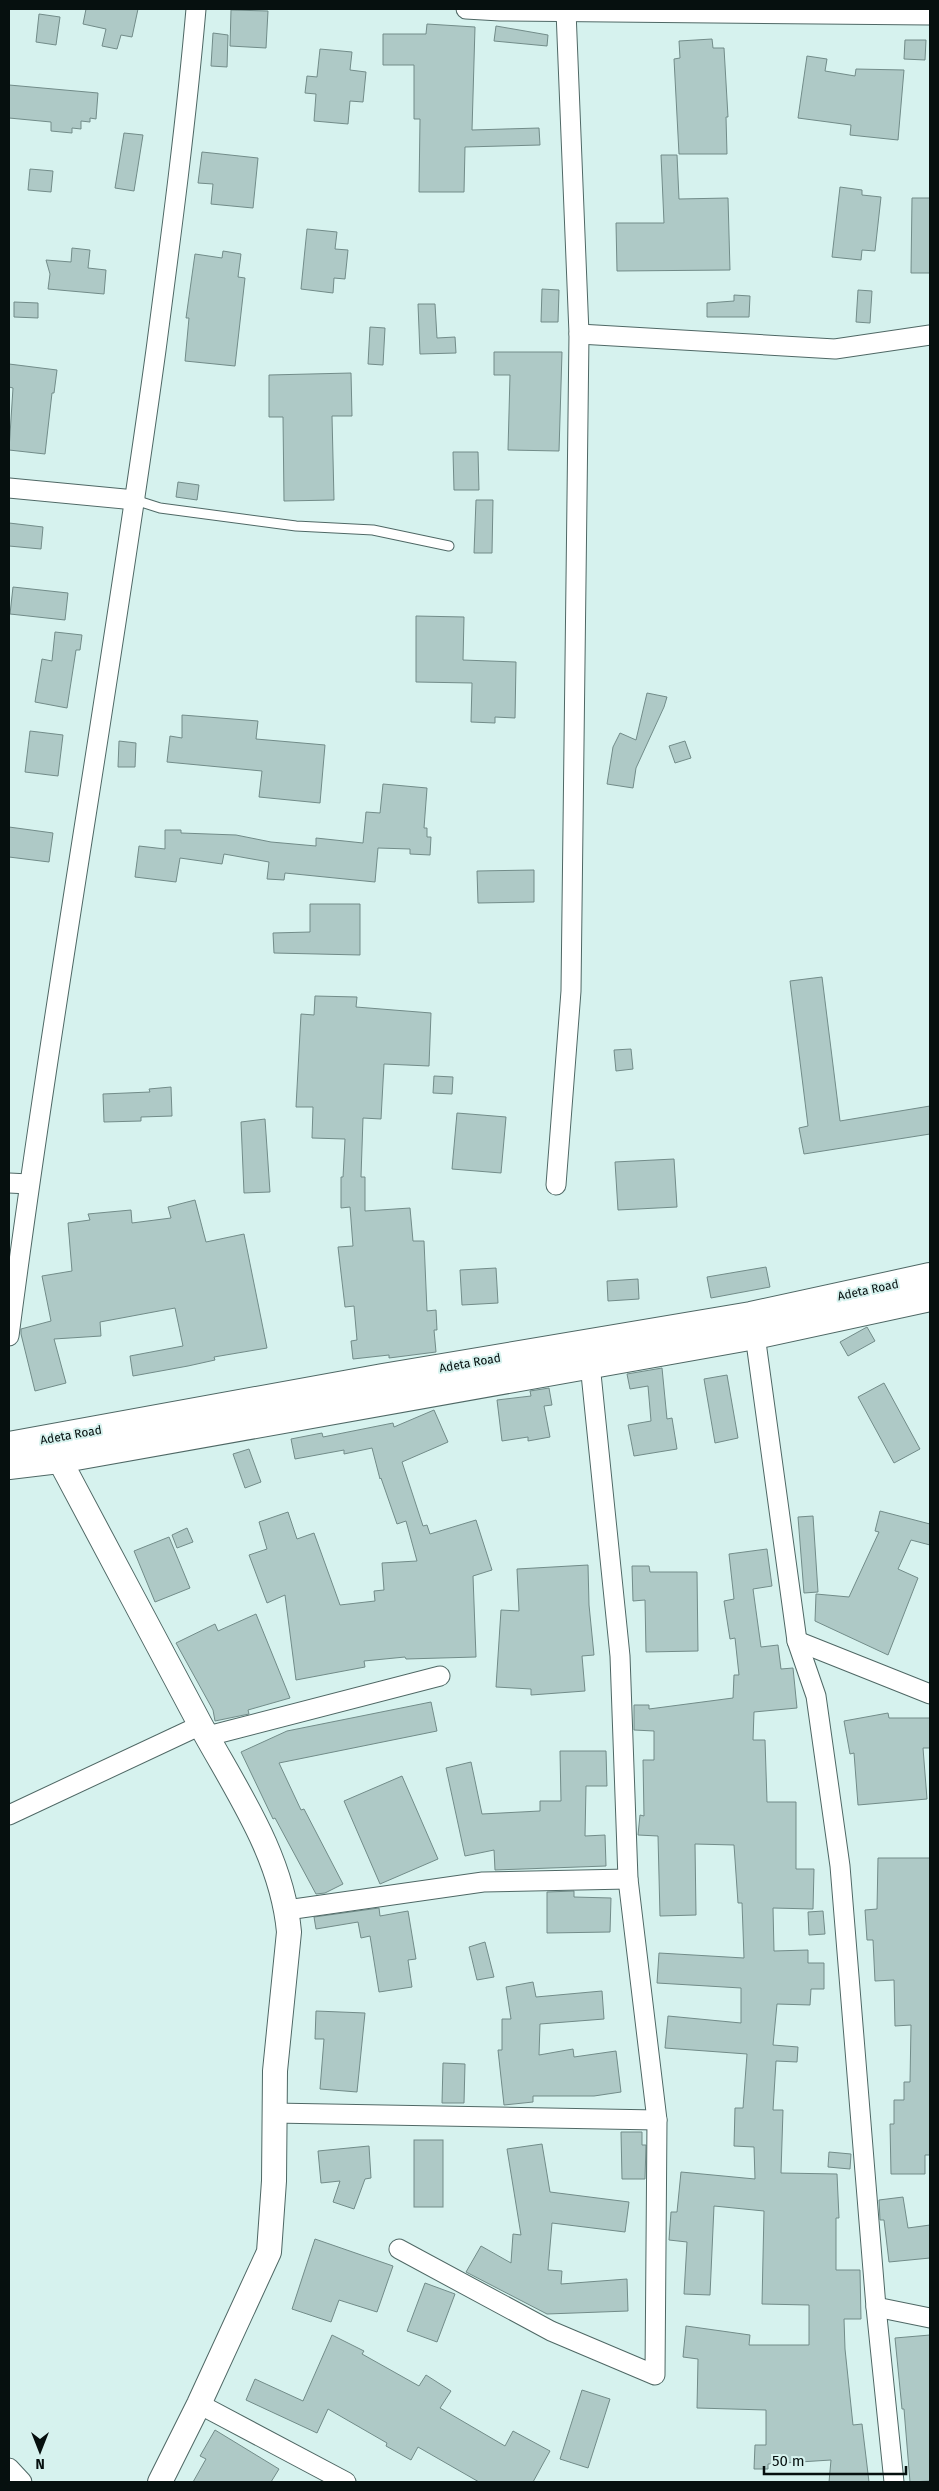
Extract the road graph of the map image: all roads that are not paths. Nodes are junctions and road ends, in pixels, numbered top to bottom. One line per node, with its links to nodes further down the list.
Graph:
1 (196, 9): 8 (street)
2 (466, 9): 3 (street)
3 (566, 11): 4 (street); 5 (street)
4 (930, 15)
5 (579, 334): 6 (street); 12 (street)
6 (930, 335)
7 (9, 488): 8 (street)
8 (135, 500): 9 (lane); 11 (street)
9 (449, 546)
10 (9, 1183): 11 (street)
11 (29, 1184): 16 (street)
12 (556, 1185)
13 (930, 1277): 18 (main road, Adeta Road)
14 (930, 1297): 15 (main road, Adeta Road)
15 (755, 1335): 17 (main road, Adeta Road); 21 (street)
16 (9, 1336)
17 (590, 1364): 19 (main road, Adeta Road); 26 (street)
18 (9, 1446)
19 (59, 1459): 20 (main road, Adeta Road); 24 (street)
20 (9, 1465)
21 (797, 1641): 23 (street); 31 (street)
22 (440, 1676): 24 (street)
23 (930, 1694)
24 (204, 1731): 25 (street); 27 (street)
25 (9, 1815)
26 (628, 1880): 27 (street); 29 (street)
27 (287, 1910): 28 (street)
28 (273, 2113): 29 (street); 33 (street)
29 (657, 2120): 30 (street)
30 (399, 2249)
31 (876, 2307): 32 (street); 38 (street)
32 (930, 2318)
33 (199, 2404): 36 (street); 37 (street)
34 (9, 2468): 35 (street)
35 (22, 2482)
36 (160, 2482)
37 (346, 2482)
38 (894, 2482)

